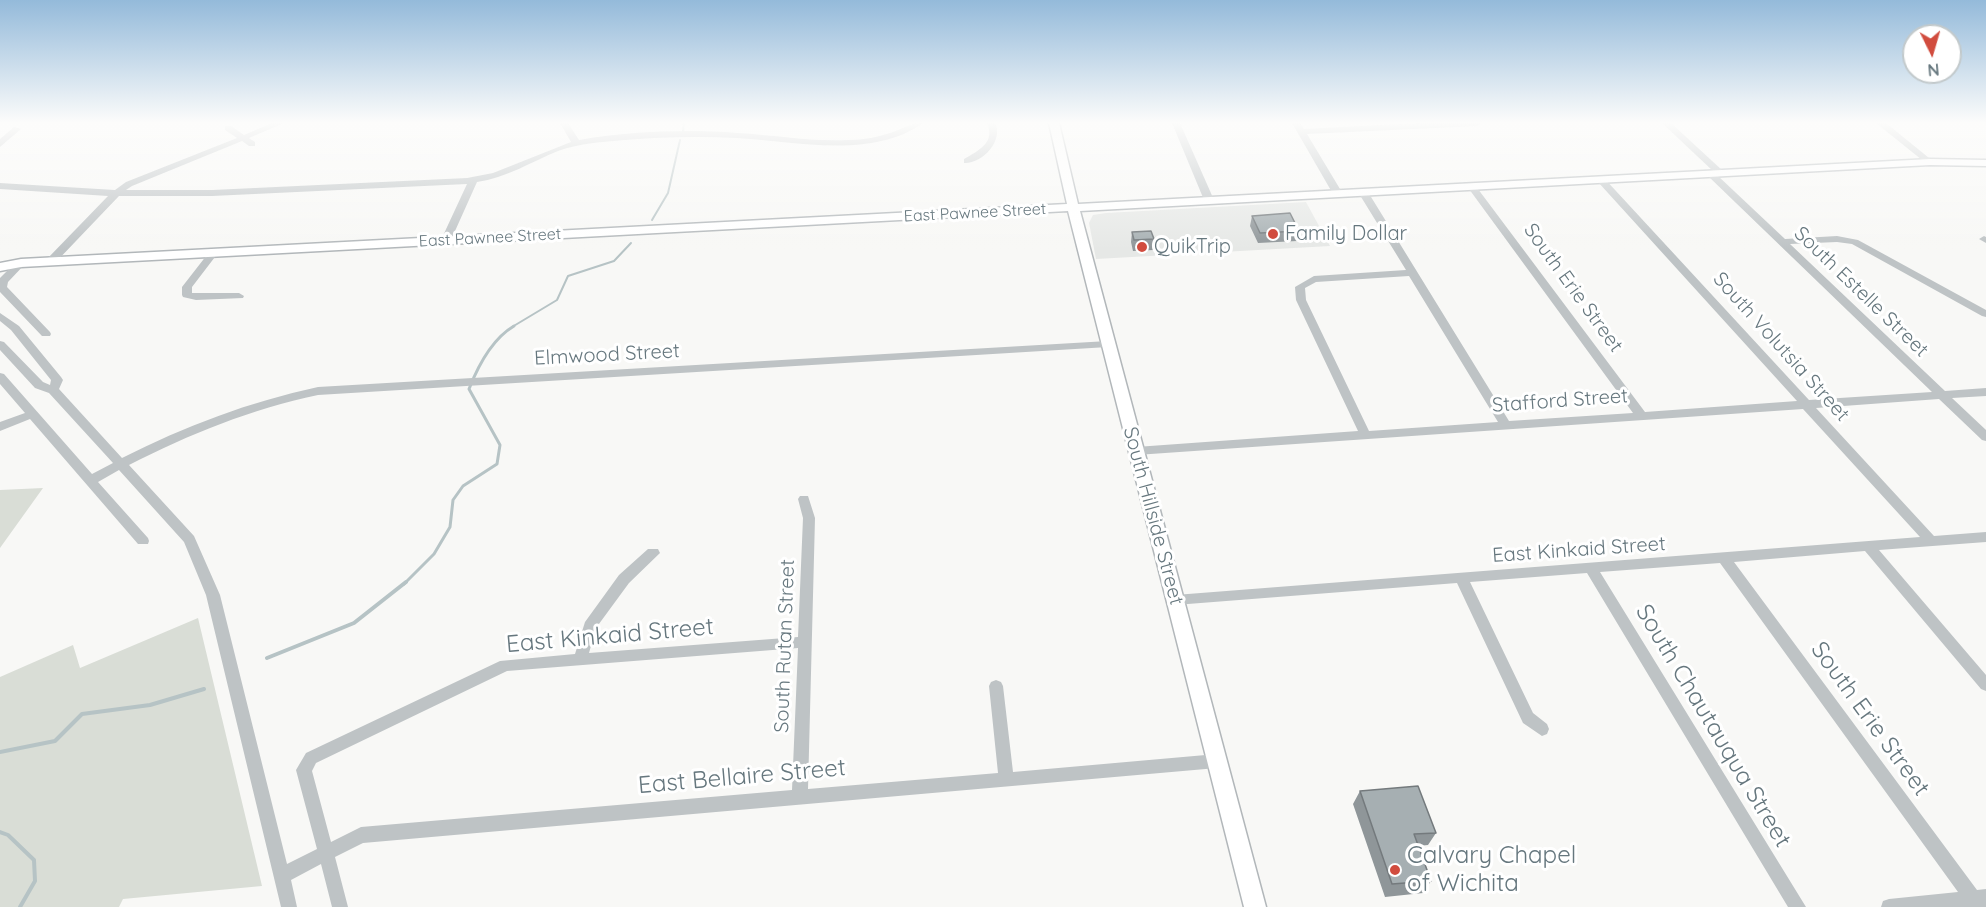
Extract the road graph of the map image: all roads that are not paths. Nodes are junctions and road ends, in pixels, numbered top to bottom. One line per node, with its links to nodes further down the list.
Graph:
1 (175, 165): 14 (street)
2 (515, 165): 10 (street)
3 (1064, 165): 17 (main road, South Hillside Street)
4 (1194, 165): 16 (street)
5 (1321, 165): 15 (street)
6 (1707, 165): 8 (street, South Estelle Street)
7 (1871, 165): 8 (main road, East Pawnee Street)
8 (1716, 174): 9 (main road, East Pawnee Street); 19 (street, South Estelle Street)
9 (1602, 180): 12 (main road, East Pawnee Street); 36 (street, South Volutsia Street)
10 (473, 181): 14 (street); 18 (street)
11 (0, 186): 14 (street)
12 (1472, 187): 13 (main road, East Pawnee Street); 38 (street, South Erie Street)
13 (1363, 192): 15 (main road, East Pawnee Street); 25 (street)
14 (116, 193): 22 (street)
15 (1338, 194): 16 (main road, East Pawnee Street)
16 (1209, 200): 17 (main road, East Pawnee Street)
17 (1074, 208): 18 (main road, East Pawnee Street); 31 (main road, South Hillside Street)
18 (446, 240): 20 (main road, East Pawnee Street)
19 (1782, 242): 27 (street); 35 (street, South Estelle Street)
20 (213, 253): 22 (main road, East Pawnee Street); 26 (street)
21 (0, 261): 23 (main road, East Pawnee Street)
22 (50, 261): 23 (main road, East Pawnee Street)
23 (21, 263): 24 (main road, East Pawnee Street); 29 (street)
24 (0, 267)
25 (1412, 273): 39 (street); 41 (street)
26 (239, 296)
27 (1986, 314)
28 (0, 316): 33 (street)
29 (46, 334)
30 (0, 344): 33 (street)
31 (1108, 344): 43 (main road, South Hillside Street); 44 (street, Elmwood Street)
32 (0, 377): 37 (street)
33 (53, 390): 44 (street)
34 (1986, 392): 35 (street, Stafford Street)
35 (1942, 395): 36 (street, Stafford Street); 42 (street, South Estelle Street)
36 (1806, 404): 38 (street, Stafford Street); 49 (street, South Volutsia Street)
37 (32, 414): 40 (street); 45 (street)
38 (1641, 415): 39 (street, Stafford Street)
39 (1505, 424): 41 (street, Stafford Street)
40 (0, 427)
41 (1365, 434): 43 (street, Stafford Street)
42 (1986, 437)
43 (1136, 451): 55 (main road, South Hillside Street)
44 (121, 464): 45 (street, Elmwood Street); 65 (street)
45 (90, 480): 48 (street)
46 (804, 499): 56 (street, South Rutan Street)
47 (1986, 537): 49 (street, East Kinkaid Street)
48 (144, 541)
49 (1931, 541): 50 (street, East Kinkaid Street)
50 (1868, 546): 52 (street, East Kinkaid Street); 58 (street)
51 (653, 553): 57 (street)
52 (1724, 558): 53 (street, East Kinkaid Street); 66 (street, South Erie Street)
53 (1591, 568): 54 (street, East Kinkaid Street); 70 (street, South Chautauqua Street)
54 (1461, 578): 55 (street, East Kinkaid Street); 60 (street)
55 (1175, 600): 61 (main road, South Hillside Street)
56 (803, 642): 57 (street, East Kinkaid Street); 63 (street, South Rutan Street)
57 (580, 659): 64 (street, East Kinkaid Street)
58 (1986, 685)
59 (996, 686): 62 (street)
60 (1542, 729)
61 (1217, 761): 62 (street, East Bellaire Street); 69 (main road, South Hillside Street)
62 (1006, 778): 63 (street, East Bellaire Street)
63 (800, 796): 64 (street, East Bellaire Street)
64 (325, 854): 65 (street, East Bellaire Street); 68 (street)
65 (281, 876): 67 (street)
66 (1979, 901): 71 (street)
67 (289, 907)
68 (340, 907)
69 (1256, 907)
70 (1798, 907)
71 (1889, 907)

